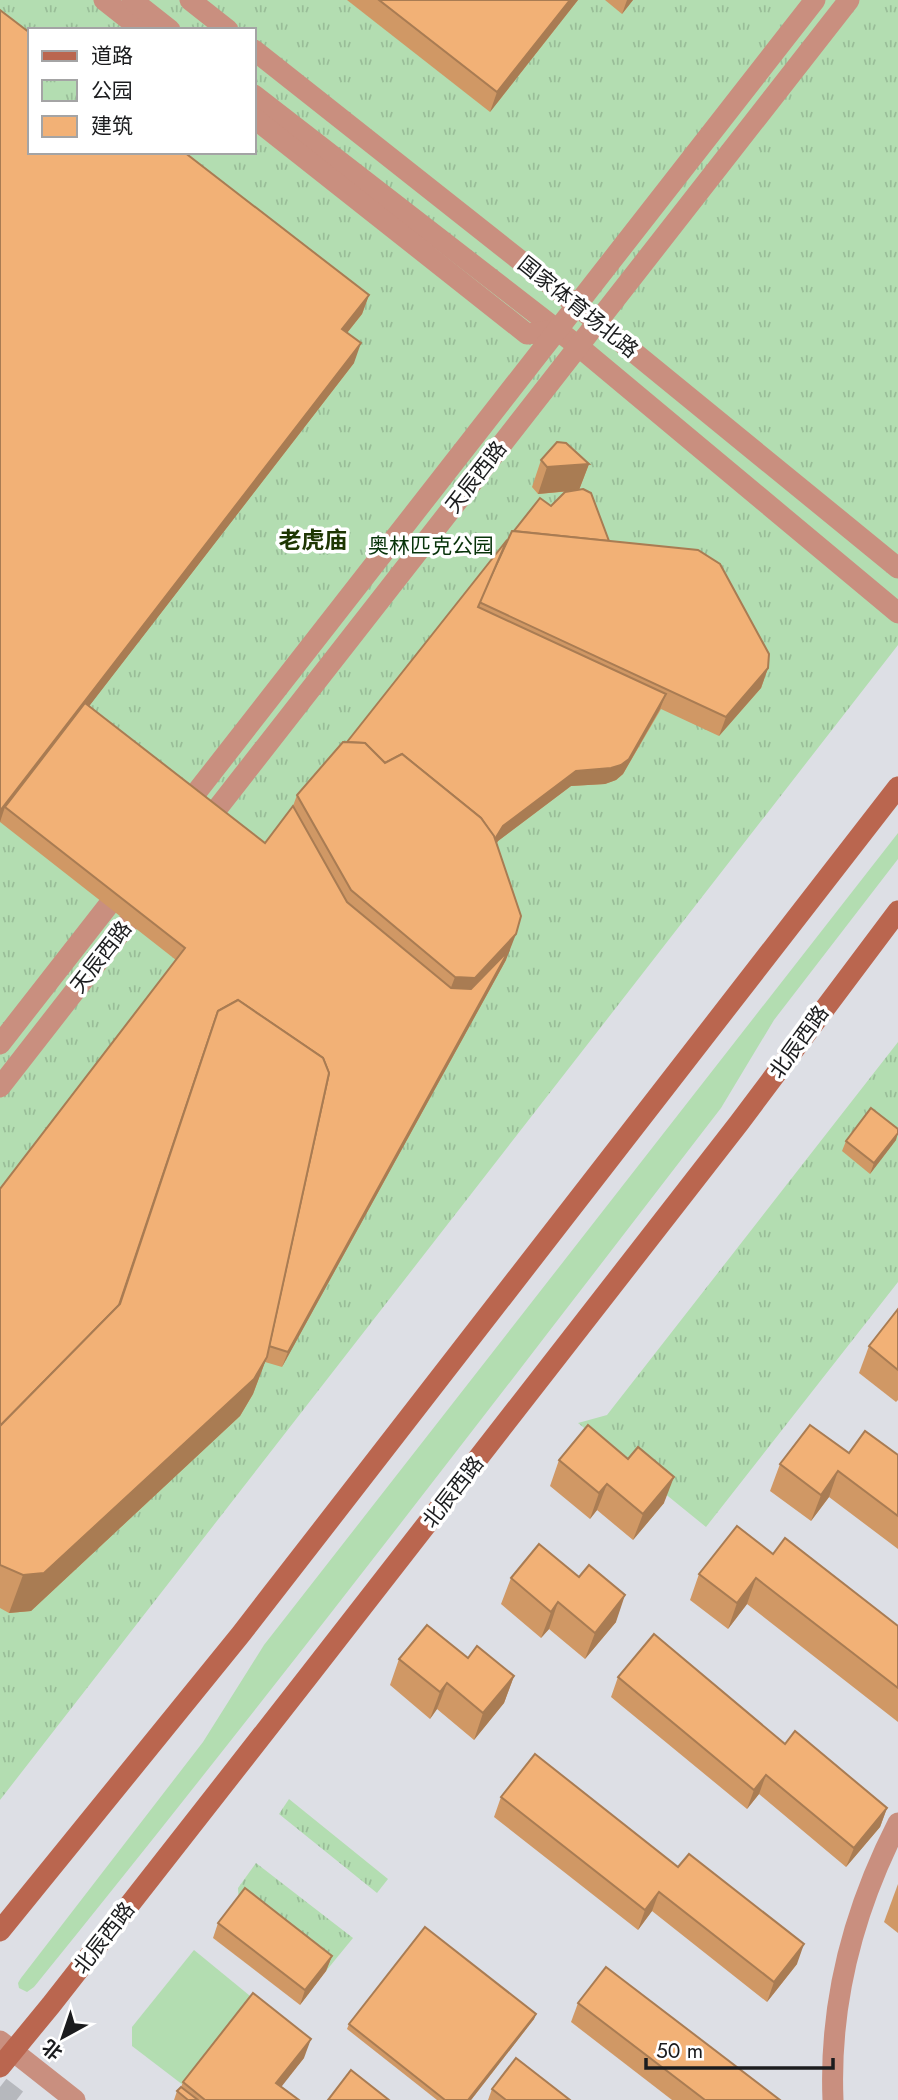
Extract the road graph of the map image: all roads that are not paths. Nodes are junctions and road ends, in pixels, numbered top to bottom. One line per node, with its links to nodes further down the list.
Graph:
1 (104, 0): 6 (street)
2 (132, 0): 7 (street)
3 (190, 0): 8 (street)
4 (816, 0): 12 (street, 天辰西路)
5 (849, 0): 13 (street, 天辰西路)
6 (139, 28)
7 (167, 28)
8 (225, 28)
9 (256, 52): 12 (street, 国家体育场北路)
10 (256, 97): 14 (street, 国家体育场北路)
11 (256, 120): 14 (street, 国家体育场北路)
12 (577, 305): 13 (street, 国家体育场北路); 14 (street, 天辰西路)
13 (596, 321): 15 (street, 天辰西路); 16 (street, 国家体育场北路)
14 (557, 330): 15 (street, 国家体育场北路); 19 (street, 天辰西路)
15 (578, 346): 17 (street, 国家体育场北路); 20 (street, 天辰西路)
16 (898, 568)
17 (898, 613)
18 (898, 787): 27 (main road)
19 (171, 825)
20 (188, 846)
21 (137, 868): 24 (street, 天辰西路)
22 (154, 890): 25 (street, 天辰西路)
23 (898, 911): 28 (main road, 北辰西路)
24 (0, 1044)
25 (0, 1087)
26 (898, 1823): 30 (street)
27 (0, 1931)
28 (4, 2053): 29 (street)
29 (75, 2100)
30 (833, 2100)

